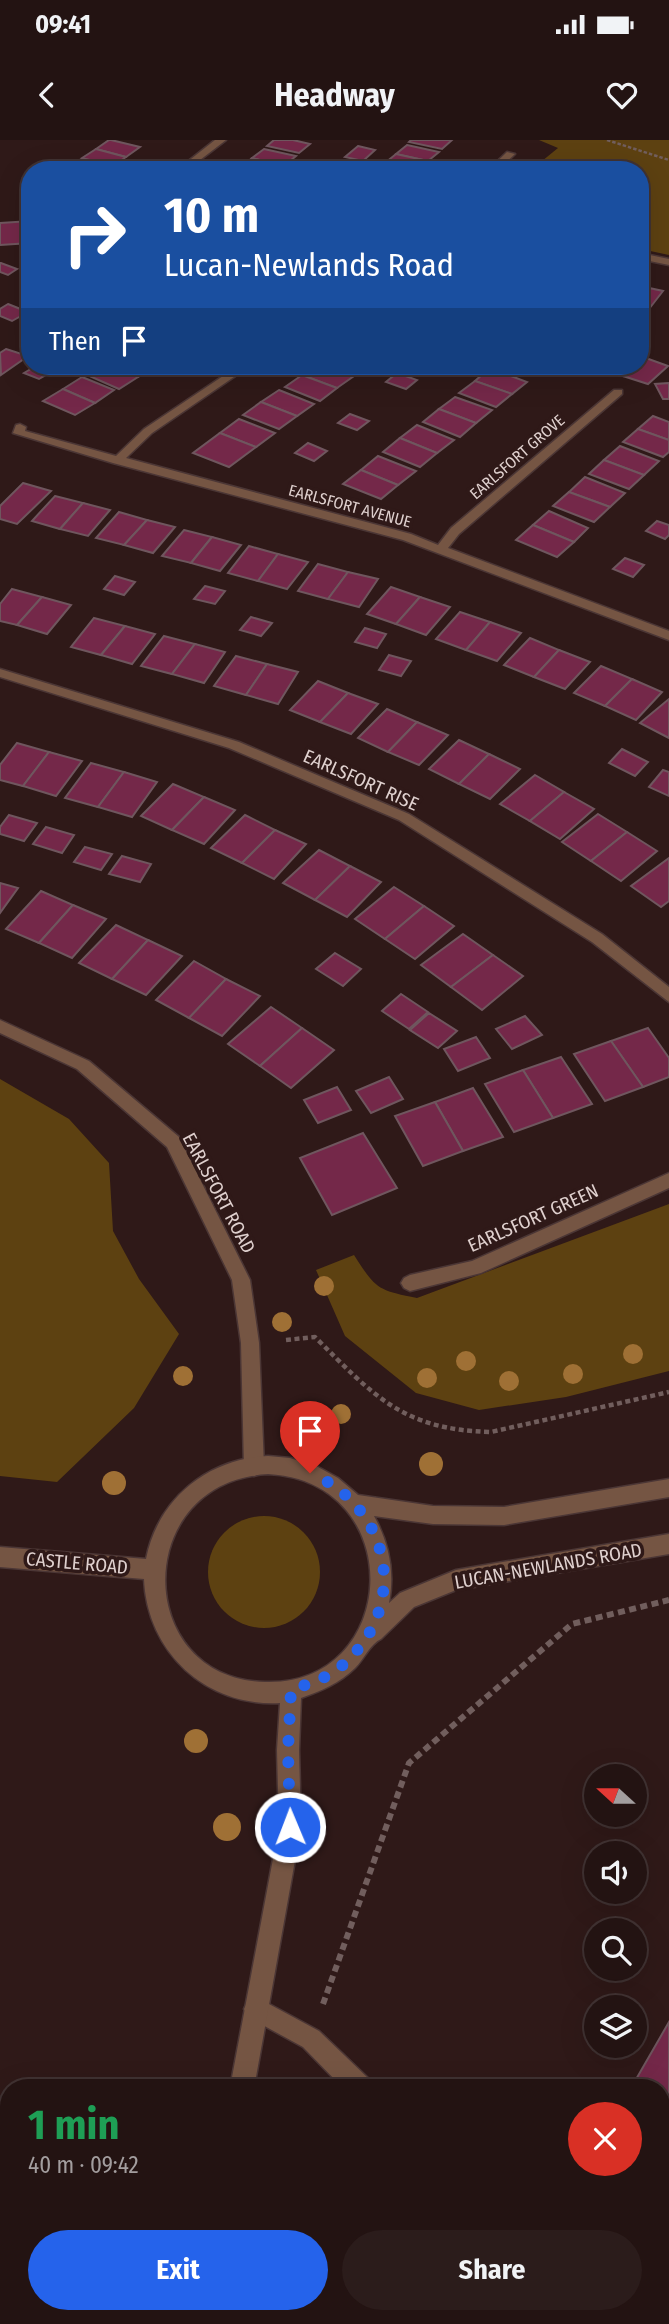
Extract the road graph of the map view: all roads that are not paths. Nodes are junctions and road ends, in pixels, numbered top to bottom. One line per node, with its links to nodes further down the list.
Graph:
1 (221, 140): 3 (street)
2 (510, 154): 4 (street)
3 (193, 161)
4 (502, 161)
5 (649, 258): 6 (street)
6 (669, 262)
7 (232, 375): 10 (street)
8 (618, 393): 11 (street, EARLSFORT GROVE)
9 (20, 427): 10 (street, EARLSFORT AVENUE)
10 (117, 461): 11 (street, EARLSFORT AVENUE)
11 (441, 549): 12 (street, EARLSFORT AVENUE)
12 (669, 636)
13 (0, 673): 14 (street, EARLSFORT RISE)
14 (669, 996)
15 (0, 1026): 18 (street, EARLSFORT ROAD)
16 (669, 1180): 17 (street, EARLSFORT GREEN)
17 (410, 1283)
18 (254, 1467): 20 (street, LUCAN-NEWLANDS ROAD); 23 (street, LUCAN-NEWLANDS ROAD)
19 (669, 1488): 20 (street)
20 (357, 1504): 24 (street, LUCAN-NEWLANDS ROAD)
21 (669, 1544): 24 (street, LUCAN-NEWLANDS ROAD)
22 (0, 1557): 23 (street, CASTLE ROAD)
23 (155, 1570): 25 (street, LUCAN-NEWLANDS ROAD)
24 (363, 1642): 25 (street, LUCAN-NEWLANDS ROAD)
25 (291, 1690): 26 (street)
26 (256, 2009): 27 (street); 28 (street)
27 (244, 2079)
28 (351, 2079)

